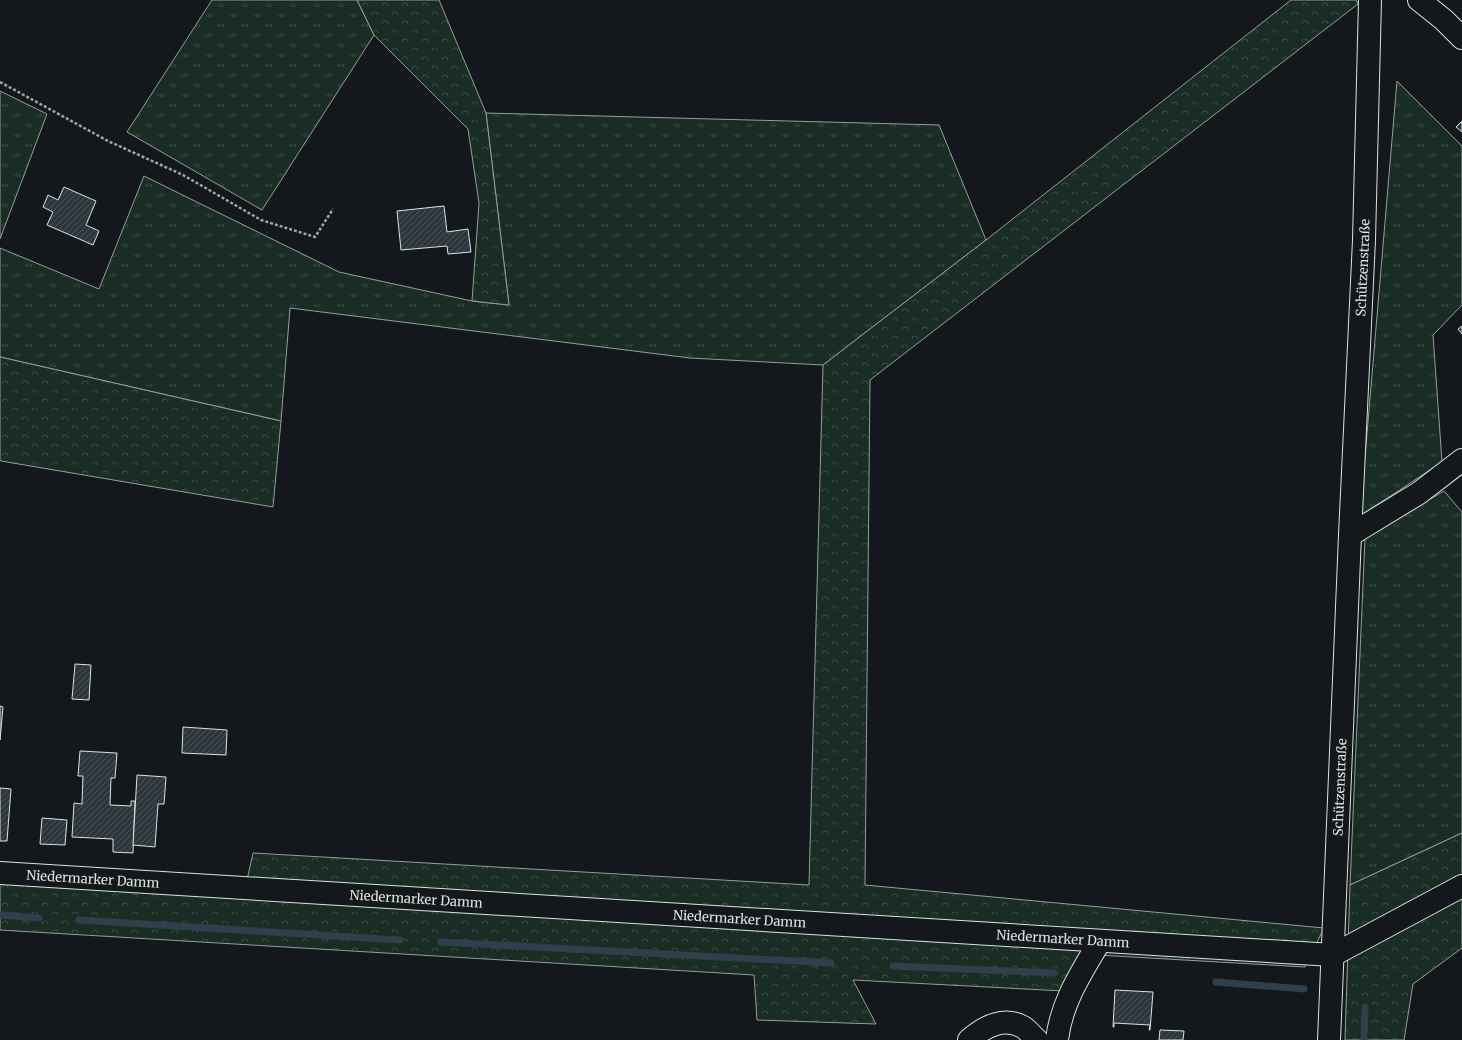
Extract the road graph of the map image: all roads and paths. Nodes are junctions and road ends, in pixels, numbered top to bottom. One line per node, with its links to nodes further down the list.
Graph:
1 (1370, 0): 7 (street, Schützenstraße)
2 (1419, 0): 3 (street)
3 (1462, 38)
4 (0, 82): 5 (path)
5 (333, 210)
6 (1462, 460): 7 (street)
7 (1350, 535): 11 (street, Schützenstraße)
8 (0, 873): 10 (street, Niedermarker Damm)
9 (1462, 886): 11 (street)
10 (1100, 941): 11 (street, Niedermarker Damm); 14 (street)
11 (1333, 955): 15 (street, Schützenstraße)
12 (969, 1040): 13 (street)
13 (1037, 1040)
14 (1057, 1040)
15 (1329, 1040)

